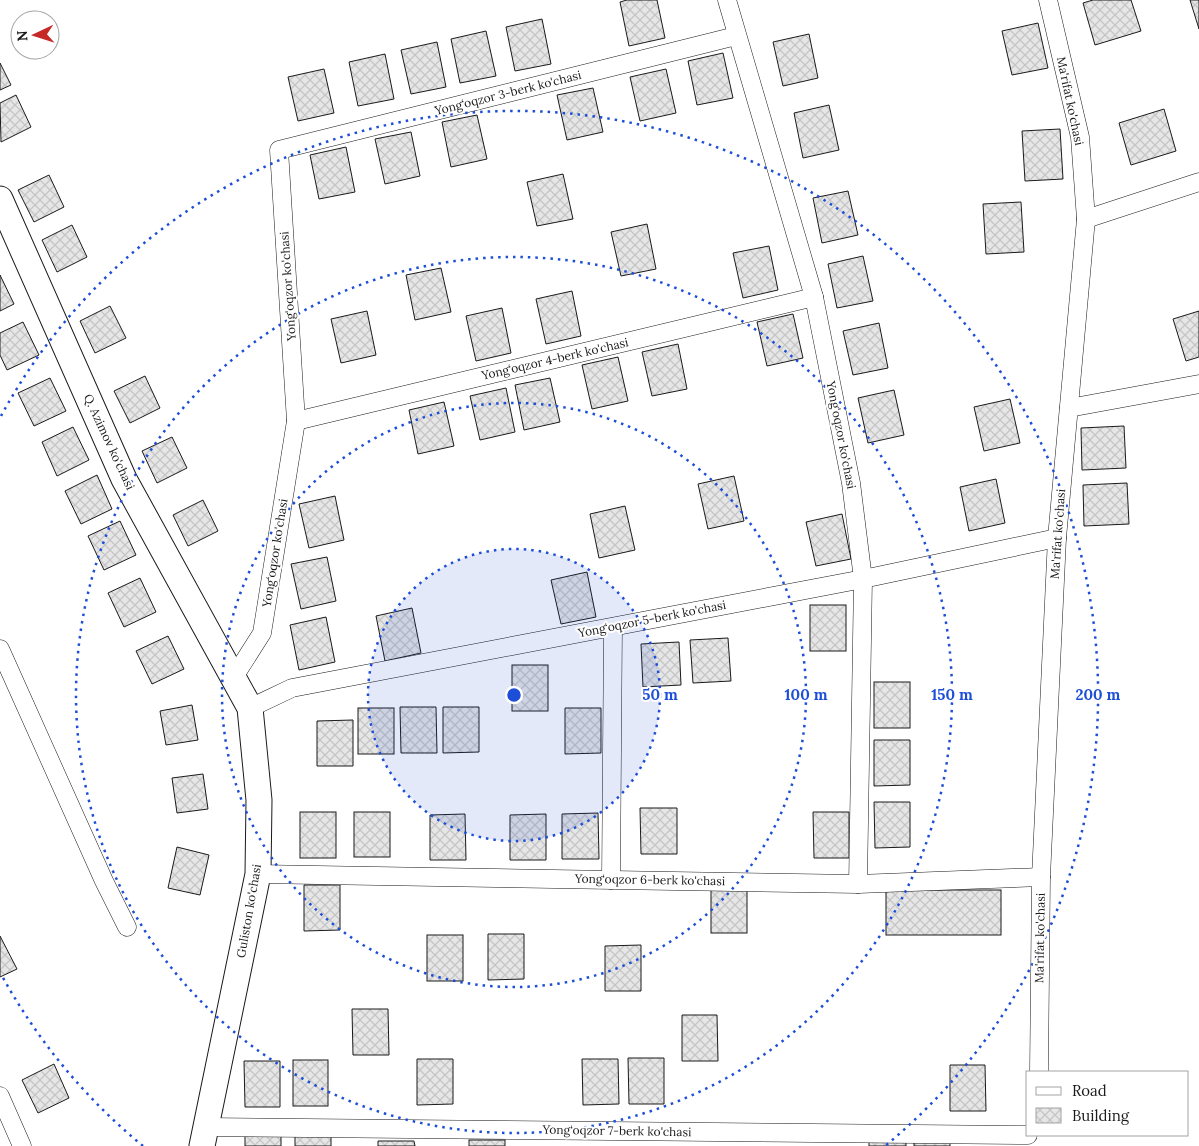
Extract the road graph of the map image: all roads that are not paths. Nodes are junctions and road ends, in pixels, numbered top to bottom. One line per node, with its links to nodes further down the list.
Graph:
1 (726, 0): 3 (street, Yong'oqzor ko'chasi)
2 (1054, 2): 7 (street, Ma'rifat ko'chasi)
3 (736, 36): 4 (street, Yong‘oqzor 3-berk ko'chasi); 8 (street, Yong'oqzor ko'chasi)
4 (279, 150): 11 (street, Yong'oqzor ko'chasi)
5 (1199, 182): 7 (street)
6 (0, 199): 16 (main road, Q. Azimov ko'chasi)
7 (1086, 219): 10 (street, Ma'rifat ko'chasi)
8 (814, 297): 11 (street, Yong‘oqzor 4-berk ko'chasi); 13 (street, Yong'oqzor ko'chasi)
9 (1199, 384): 10 (street)
10 (1069, 408): 12 (street, Ma'rifat ko'chasi)
11 (296, 421): 16 (street, Yong‘oqzor ko'chasi)
12 (1057, 538): 13 (street, Yong‘oqzor 5-berk ko'chasi); 19 (street, Ma'rifat ko'chasi)
13 (863, 579): 14 (street, Yong‘oqzor 5-berk ko'chasi); 21 (street, Yong'oqzor ko'chasi)
14 (613, 627): 17 (street, Yong‘oqzor 5-berk ko'chasi); 20 (street)
15 (0, 648): 22 (street)
16 (234, 677): 17 (main road, Guliston ko'chasi)
17 (250, 708): 18 (main road, Guliston ko'chasi)
18 (258, 874): 20 (street, Yong‘oqzor 6-berk ko'chasi); 26 (main road, Guliston ko'chasi)
19 (1041, 877): 21 (street, Yong‘oqzor 6-berk ko'chasi); 23 (street, Ma'rifat ko'chasi)
20 (611, 880): 21 (street, Yong‘oqzor 6-berk ko'chasi)
21 (858, 884)
22 (127, 927)
23 (1039, 1071)
24 (0, 1096): 27 (street)
25 (1026, 1135): 26 (street, Yong‘oqzor 7-berk ko'chasi)
26 (205, 1137)
27 (22, 1146)

